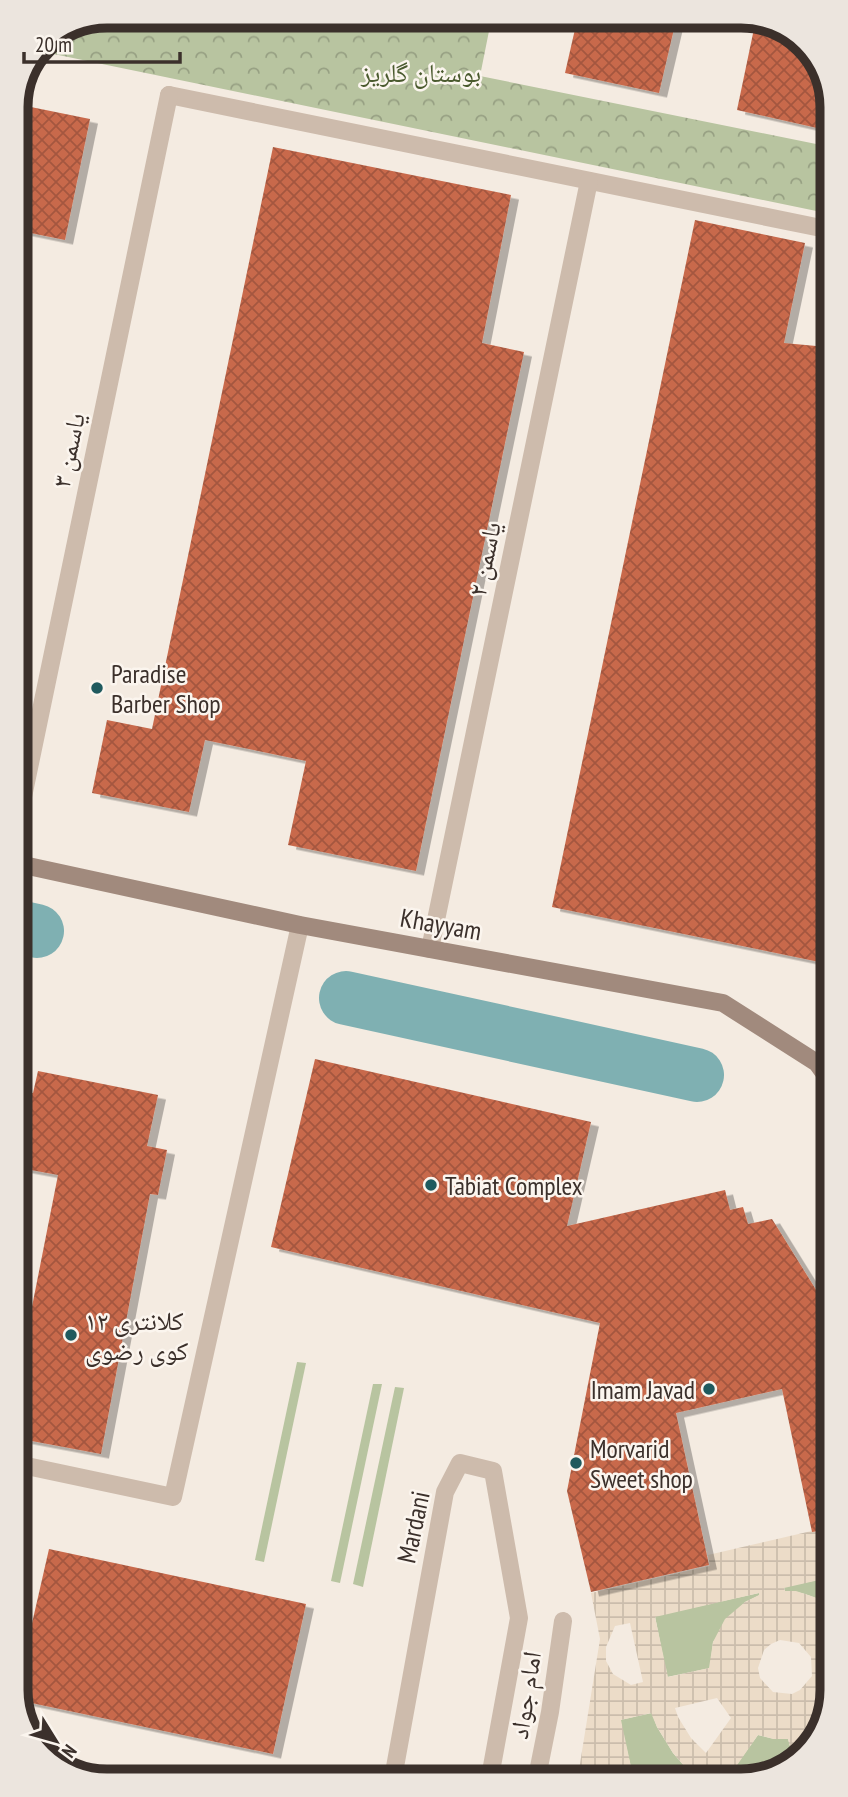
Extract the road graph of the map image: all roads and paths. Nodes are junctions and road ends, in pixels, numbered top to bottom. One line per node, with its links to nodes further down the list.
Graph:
1 (589, 181): 2 (street); 3 (street, یاسمن ۳); 6 (street, یاسمن ۲)
2 (820, 228)
3 (28, 773)
4 (28, 865): 5 (street, Khayyam)
5 (300, 925): 6 (street, Khayyam); 8 (street)
6 (430, 949): 7 (street, Khayyam)
7 (820, 1067)
8 (28, 1466)
9 (563, 1621): 12 (street, امام جواد)
10 (395, 1769): 11 (street, Mardani)
11 (491, 1769)
12 (539, 1769)

